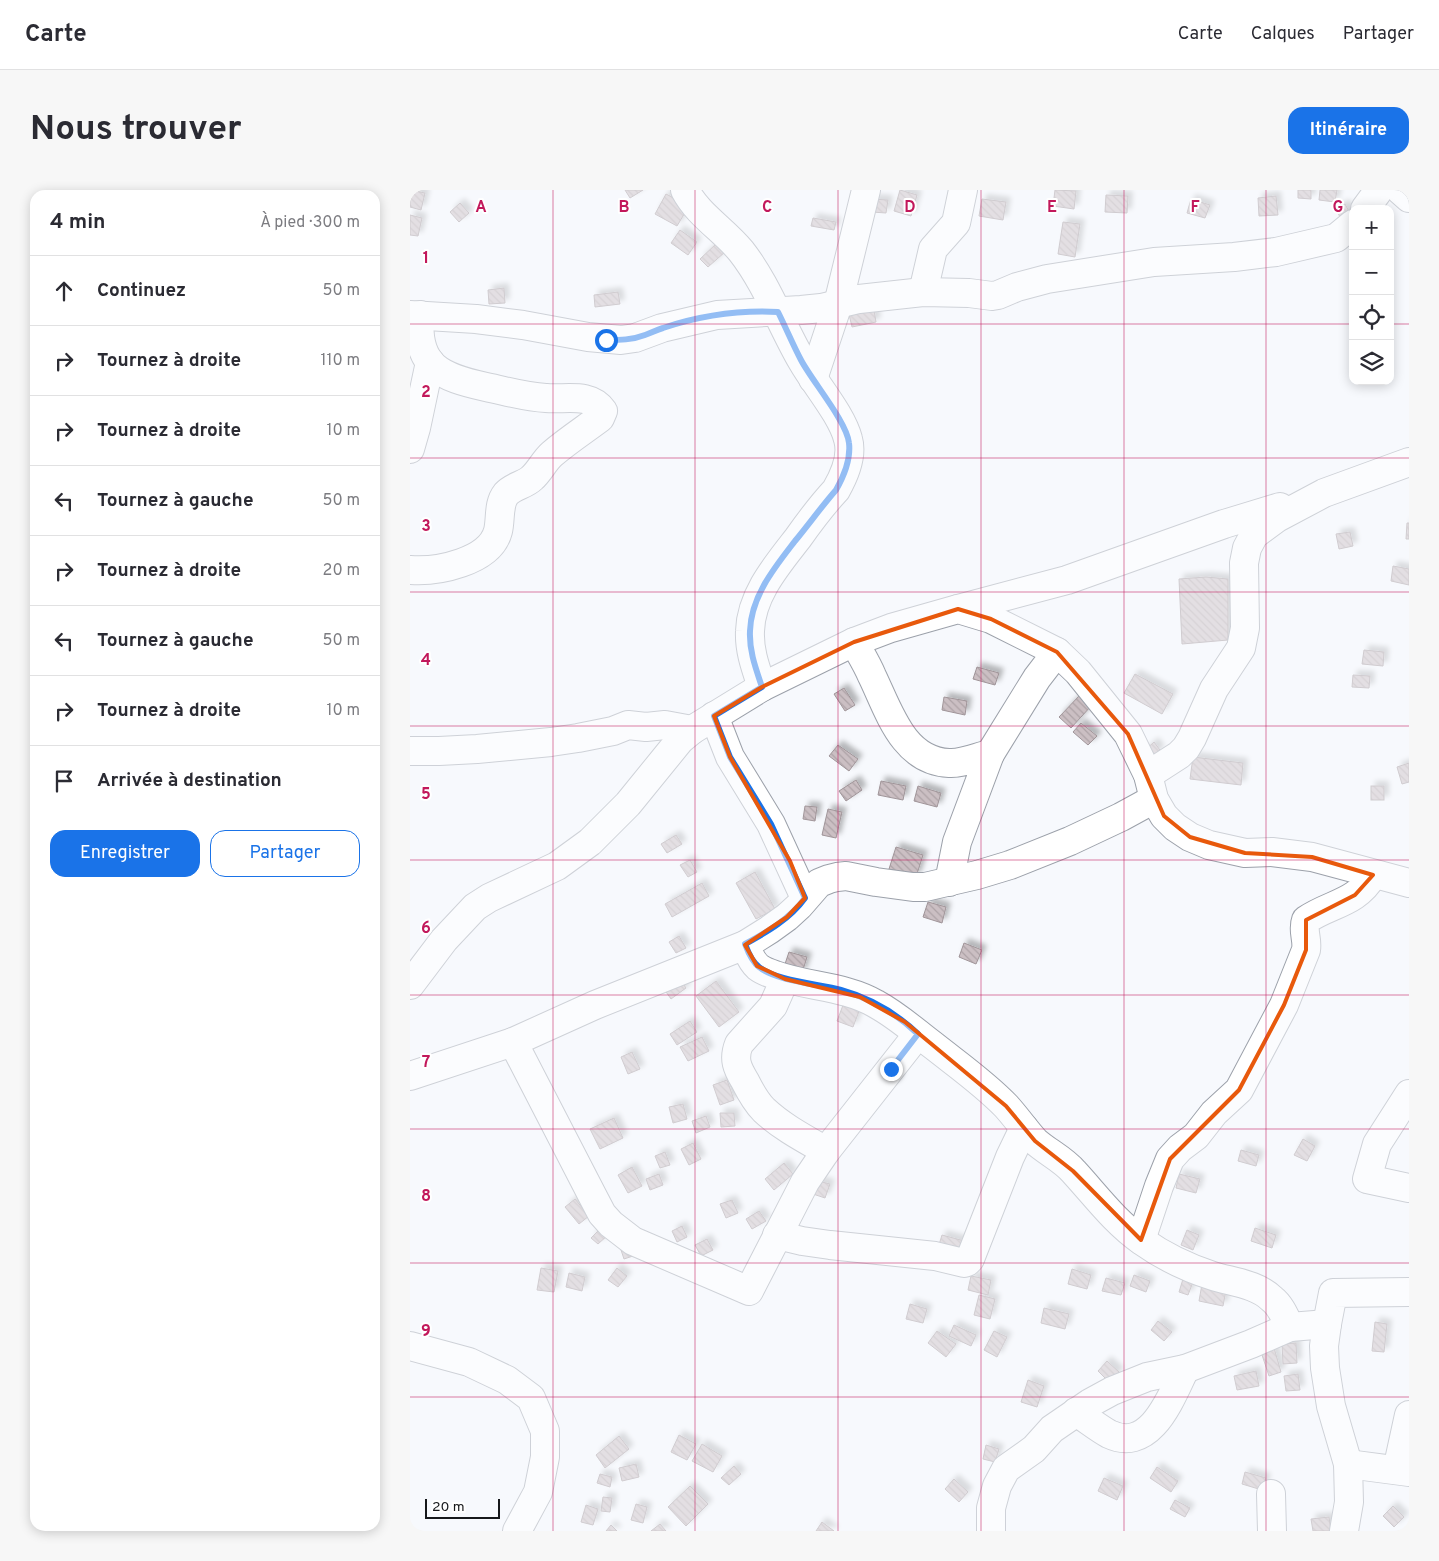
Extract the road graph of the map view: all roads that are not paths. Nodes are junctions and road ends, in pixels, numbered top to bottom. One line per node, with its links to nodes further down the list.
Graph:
1 (685, 190): 11 (street)
2 (866, 190): 10 (street)
3 (963, 190): 9 (street)
4 (1378, 190): 7 (street)
5 (1400, 190): 6 (street)
6 (1409, 198)
7 (1368, 205)
8 (1349, 227): 9 (street)
9 (923, 292): 10 (street)
10 (838, 304): 11 (street); 14 (street)
11 (778, 312): 12 (street); 14 (street)
12 (415, 315): 13 (street)
13 (430, 362): 15 (street); 18 (street)
14 (813, 379): 22 (street)
15 (410, 449)
16 (1409, 462): 17 (street)
17 (1324, 493): 19 (street); 27 (street)
18 (410, 570)
19 (958, 609): 20 (street); 21 (street)
20 (854, 642): 22 (street); 26 (street)
21 (1057, 652): 26 (street); 27 (street)
22 (762, 687): 23 (street)
23 (714, 716): 24 (street); 31 (street)
24 (692, 730): 25 (street); 34 (street)
25 (410, 751)
26 (990, 754): 29 (street)
27 (1151, 787): 28 (street); 29 (street)
28 (1374, 875): 30 (street); 43 (street)
29 (949, 882): 31 (street)
30 (1409, 883)
31 (805, 898): 32 (street)
32 (745, 944): 33 (street); 36 (street)
33 (785, 978): 35 (street); 40 (street)
34 (410, 985)
35 (918, 1034): 39 (street); 40 (street)
36 (513, 1042): 37 (street); 42 (street)
37 (410, 1076)
38 (1409, 1094): 41 (street)
39 (1024, 1128): 42 (street); 43 (street)
40 (826, 1151): 42 (street)
41 (1409, 1188)
42 (777, 1235)
43 (1141, 1240): 46 (street)
44 (1409, 1292): 45 (street)
45 (1327, 1324): 46 (street); 51 (street)
46 (1290, 1327): 48 (street)
47 (410, 1346): 54 (street)
48 (1185, 1369): 49 (street); 49 (street)
49 (1076, 1412): 55 (street)
50 (1409, 1415): 52 (street)
51 (1348, 1464): 52 (street); 57 (street)
52 (1403, 1471)
53 (1271, 1494): 56 (street)
54 (517, 1531)
55 (991, 1531)
56 (1272, 1531)
57 (1344, 1531)

